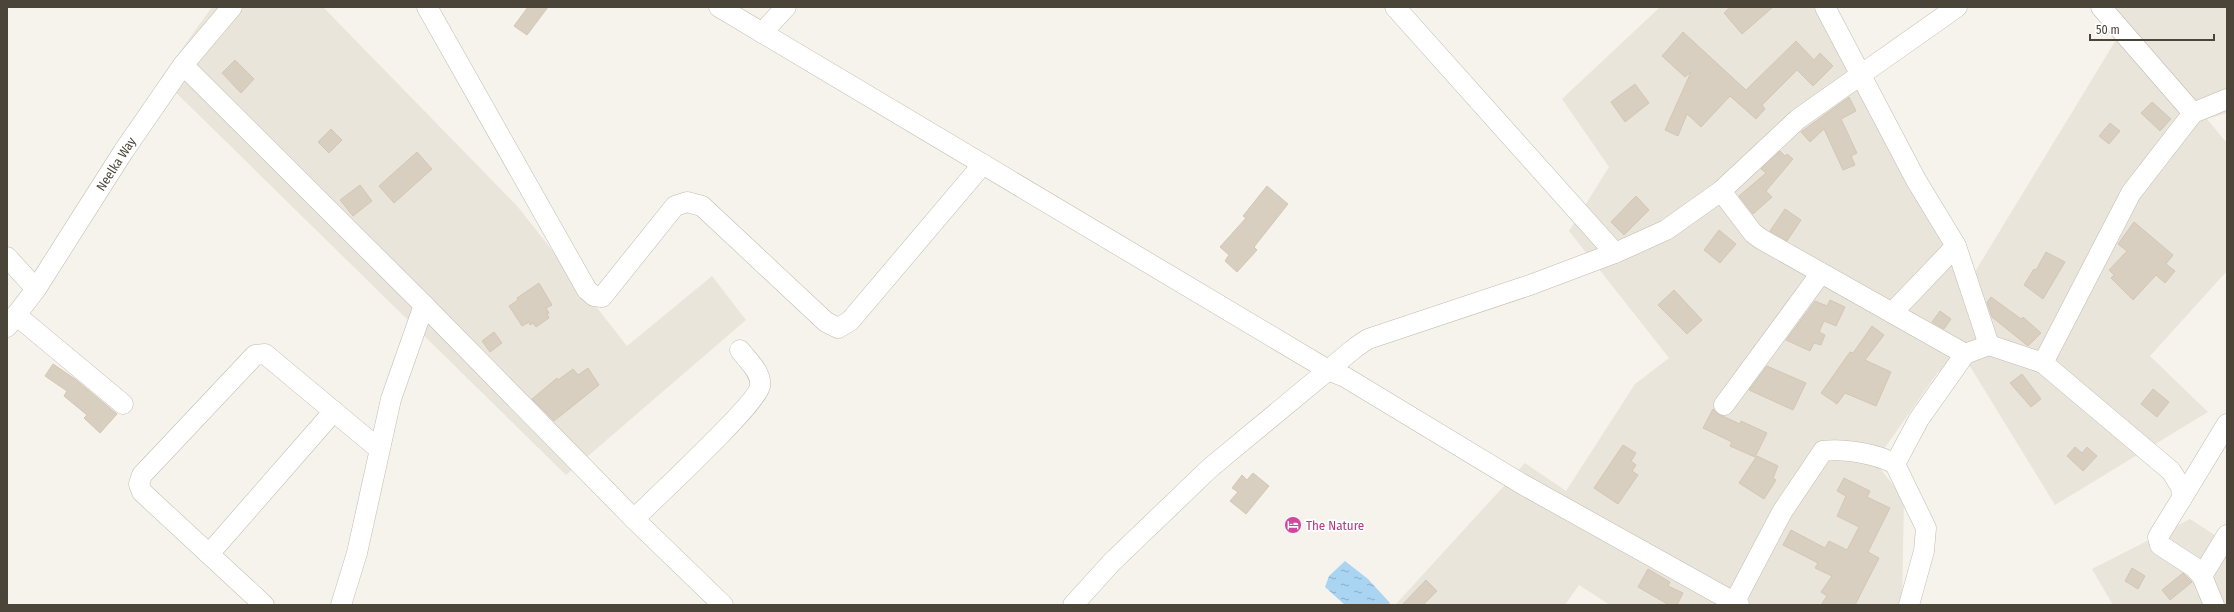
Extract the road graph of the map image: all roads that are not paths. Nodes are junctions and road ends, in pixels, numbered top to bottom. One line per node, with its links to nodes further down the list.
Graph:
1 (232, 7): 10 (street, Neelka Way)
2 (427, 7): 14 (street)
3 (719, 7): 9 (street)
4 (786, 7): 9 (street)
5 (1395, 7): 17 (street)
6 (1825, 7): 11 (street)
7 (1957, 7): 11 (street)
8 (2101, 7): 13 (street)
9 (762, 33): 14 (street)
10 (183, 65): 20 (street, Neelka Way); 21 (street)
11 (1860, 76): 15 (street); 16 (street)
12 (2227, 99): 13 (street)
13 (2193, 113): 27 (street)
14 (983, 164): 28 (street)
15 (1721, 191): 17 (street); 19 (street)
16 (1956, 246): 22 (street); 24 (street)
17 (1615, 253): 28 (street)
18 (7, 257): 20 (street)
19 (1821, 273): 22 (street); 30 (street)
20 (36, 289): 23 (street, Neelka Way)
21 (424, 305): 33 (street); 36 (street)
22 (1892, 313): 26 (street)
23 (11, 321): 29 (street)
24 (1989, 344): 26 (street); 27 (street)
25 (740, 350): 36 (street)
26 (1965, 354): 34 (street)
27 (2043, 363): 35 (street)
28 (1328, 370): 40 (street); 44 (street)
29 (123, 404)
30 (1724, 405)
31 (334, 411): 33 (street); 38 (street); 38 (street)
32 (2227, 424): 35 (street)
33 (379, 449): 42 (street)
34 (1895, 464): 40 (street); 45 (street)
35 (2182, 498): 39 (street)
36 (634, 519): 43 (street)
37 (2227, 535): 39 (street)
38 (209, 554): 41 (street)
39 (2202, 576): 46 (street)
40 (1736, 604)
41 (264, 605)
42 (341, 605)
43 (723, 605)
44 (1073, 605)
45 (1909, 605)
46 (2214, 605)

